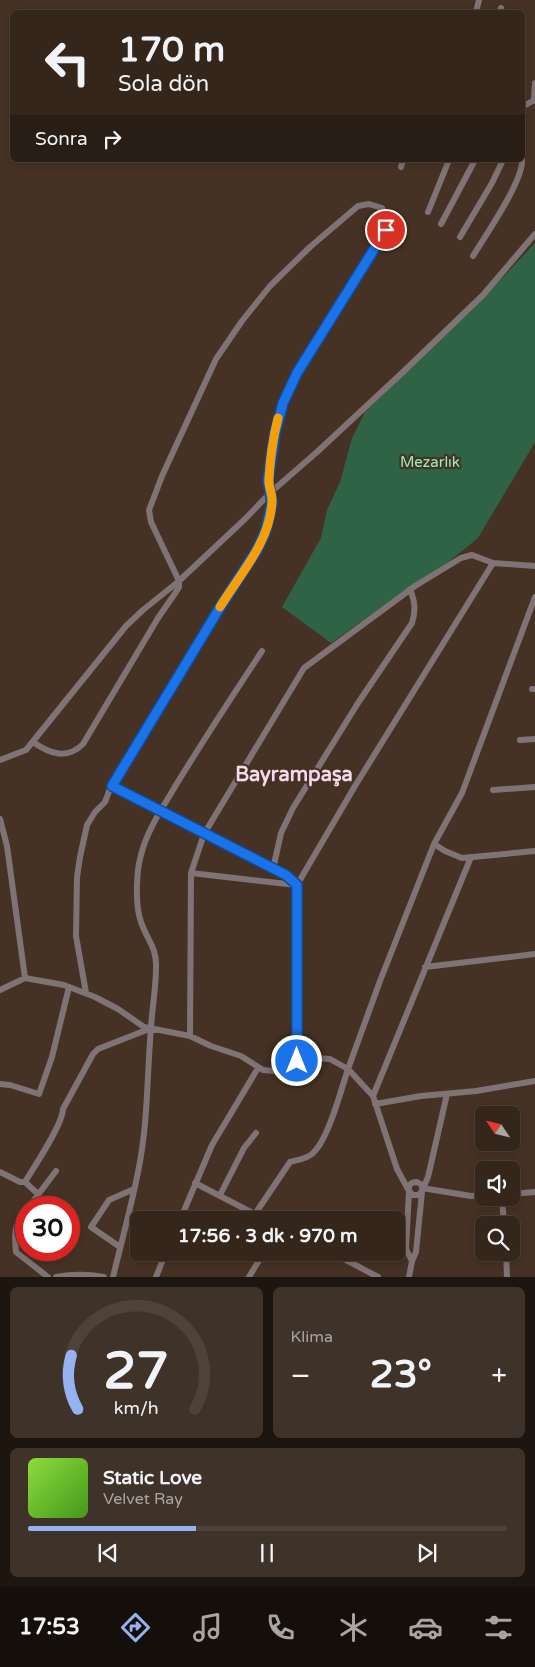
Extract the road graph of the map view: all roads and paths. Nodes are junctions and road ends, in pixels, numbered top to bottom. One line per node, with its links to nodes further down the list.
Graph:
1 (535, 84): 2 (street)
2 (535, 100)
3 (448, 162): 7 (street)
4 (474, 162): 8 (street)
5 (502, 162): 10 (street)
6 (523, 162): 11 (street)
7 (428, 212)
8 (441, 224)
9 (535, 234): 12 (street)
10 (460, 237)
11 (473, 256)
12 (271, 492): 15 (street); 15 (street); 23 (street)
13 (493, 563): 14 (street); 16 (street); 34 (street)
14 (535, 566)
15 (179, 581): 21 (street); 21 (street)
16 (410, 589): 28 (street); 32 (street)
17 (535, 597): 29 (street)
18 (262, 651): 26 (street)
19 (535, 739): 20 (street)
20 (520, 740)
21 (33, 742): 22 (street)
22 (0, 760)
23 (112, 786): 26 (street); 40 (street)
24 (535, 787): 25 (street)
25 (493, 790)
26 (161, 810): 28 (street); 41 (street)
27 (0, 818): 37 (street)
28 (204, 834): 32 (street); 33 (street)
29 (434, 844): 31 (street); 45 (street)
30 (535, 851): 31 (street)
31 (471, 857): 36 (street)
32 (273, 869): 34 (street)
33 (191, 873): 34 (street); 42 (street)
34 (297, 885): 43 (street)
35 (535, 954): 36 (street)
36 (425, 967): 49 (street)
37 (26, 978): 38 (street); 39 (street)
38 (70, 987): 40 (street); 47 (street)
39 (0, 990)
40 (86, 994): 41 (street)
41 (150, 1028): 42 (street); 54 (street); 56 (street)
42 (190, 1036): 44 (street)
43 (297, 1061): 44 (street); 45 (street)
44 (258, 1068): 55 (street)
45 (348, 1069): 49 (street); 66 (street)
46 (535, 1081): 48 (street)
47 (0, 1084)
48 (447, 1094): 50 (street); 57 (street)
49 (372, 1096): 50 (street)
50 (375, 1104): 58 (street)
51 (256, 1133): 62 (street)
52 (56, 1171): 61 (street)
53 (0, 1172): 54 (street)
54 (25, 1182): 61 (street)
55 (195, 1183): 62 (street); 64 (street)
56 (134, 1189): 69 (street); 69 (street)
57 (422, 1190): 58 (street); 58 (street); 63 (street); 70 (street)
58 (409, 1191): 70 (street)
59 (535, 1192): 60 (street)
60 (520, 1193)
61 (38, 1194)
62 (220, 1195): 65 (street)
63 (475, 1196)
64 (184, 1211)
65 (249, 1211)
66 (257, 1211)
67 (15, 1230): 68 (street)
68 (15, 1242)
69 (120, 1247): 80 (street)
70 (412, 1260): 84 (street)
71 (28, 1261): 77 (street)
72 (162, 1261): 81 (street)
73 (259, 1261): 82 (street)
74 (348, 1261): 83 (street)
75 (507, 1261): 85 (street)
76 (94, 1276): 78 (street); 79 (street)
77 (48, 1277)
78 (56, 1277)
79 (104, 1277)
80 (113, 1277)
81 (156, 1277)
82 (249, 1277)
83 (378, 1277)
84 (409, 1277)
85 (508, 1277)

